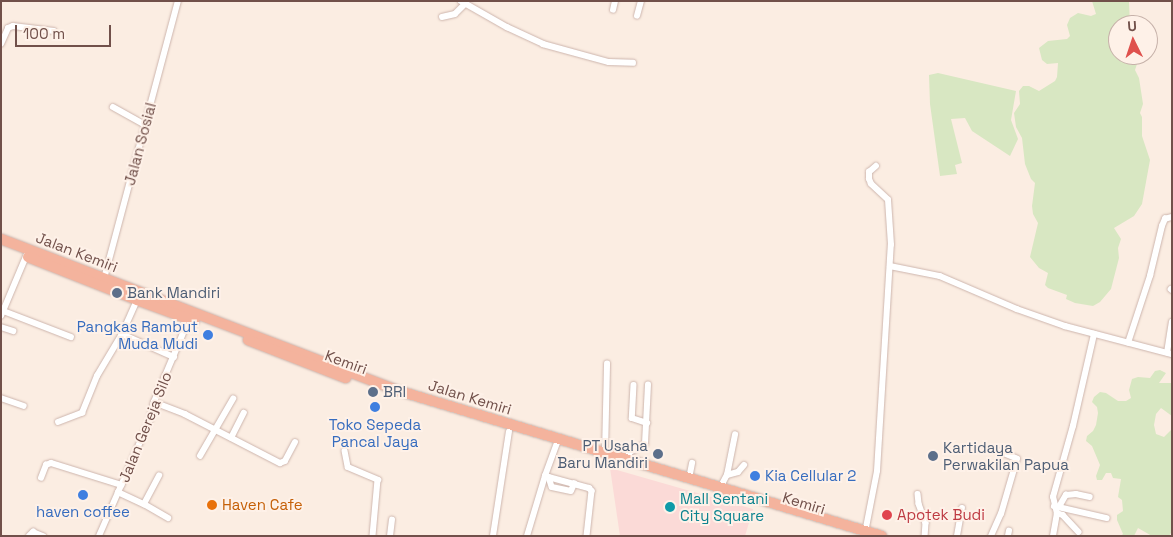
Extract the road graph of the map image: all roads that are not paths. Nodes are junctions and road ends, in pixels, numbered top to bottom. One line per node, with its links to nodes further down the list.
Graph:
1 (178, 1): 12 (street, Jalan Sosial)
2 (615, 1): 5 (street)
3 (640, 1): 6 (street)
4 (463, 2): 7 (street); 10 (street)
5 (613, 10)
6 (637, 16)
7 (442, 17)
8 (54, 31): 9 (street)
9 (1, 44)
10 (633, 63)
11 (113, 107): 12 (street)
12 (145, 125): 19 (street, Jalan Sosial)
13 (876, 166): 18 (street)
14 (1172, 217): 29 (street)
15 (1, 239): 17 (highway, Jalan Kemiri)
16 (1, 246): 17 (highway, Kemiri)
17 (28, 253): 19 (highway, Kemiri); 21 (street)
18 (890, 266): 27 (street); 72 (street)
19 (103, 283): 20 (highway, Kemiri); 47 (highway, Jalan Kemiri)
20 (137, 300): 22 (highway, Kemiri); 26 (street)
21 (2, 312): 28 (street)
22 (189, 319): 31 (street, Jalan Gereja Silo); 43 (highway, Kemiri)
23 (1172, 322): 30 (street)
24 (1, 327): 25 (street)
25 (13, 331)
26 (122, 334): 31 (street); 40 (street)
27 (1094, 334): 29 (street); 67 (street)
28 (71, 337)
29 (1128, 342): 30 (street)
30 (1170, 353)
31 (174, 357): 37 (street, Jalan Gereja Silo)
32 (607, 364): 50 (street)
33 (634, 385): 41 (street)
34 (648, 385): 41 (street)
35 (1, 398): 38 (street)
36 (233, 399): 42 (street)
37 (154, 402): 42 (street); 60 (street, Jalan Gereja Silo)
38 (24, 406)
39 (244, 413): 45 (street)
40 (58, 422)
41 (647, 423): 52 (street)
42 (216, 430): 45 (street); 51 (street)
43 (509, 432): 47 (highway, Kemiri); 78 (street)
44 (735, 435): 55 (street)
45 (231, 438): 46 (street)
46 (295, 442)
47 (557, 443): 50 (highway, Jalan Kemiri); 57 (street); 72 (highway, Kemiri)
48 (345, 451): 76 (street)
49 (1000, 452): 84 (street)
50 (605, 454): 52 (highway, Jalan Kemiri)
51 (200, 456)
52 (626, 460): 59 (highway, Jalan Kemiri)
53 (692, 462): 59 (street)
54 (744, 465): 55 (street)
55 (727, 474): 61 (street)
56 (159, 476): 65 (street)
57 (547, 476): 79 (street); 80 (street)
58 (41, 478): 60 (street)
59 (689, 479): 61 (highway, Jalan Kemiri)
60 (122, 485): 62 (street, Jalan Gereja Silo)
61 (720, 488): 72 (highway, Jalan Kemiri)
62 (118, 492): 65 (street); 75 (street, Jalan Gereja Silo)
63 (918, 494): 82 (street)
64 (1090, 498): 67 (street)
65 (144, 504): 68 (street)
66 (962, 508): 83 (street)
67 (1057, 508): 69 (street); 71 (street); 85 (street)
68 (168, 518)
69 (1107, 518)
70 (392, 520): 77 (street)
71 (1079, 532)
72 (864, 534): 81 (highway, Jalan Kemiri)
73 (29, 536): 74 (street)
74 (43, 536)
75 (99, 536)
76 (373, 536)
77 (390, 536)
78 (493, 536)
79 (528, 536)
80 (587, 536)
81 (882, 536)
82 (925, 536)
83 (957, 536)
84 (991, 536)
85 (1053, 536)

